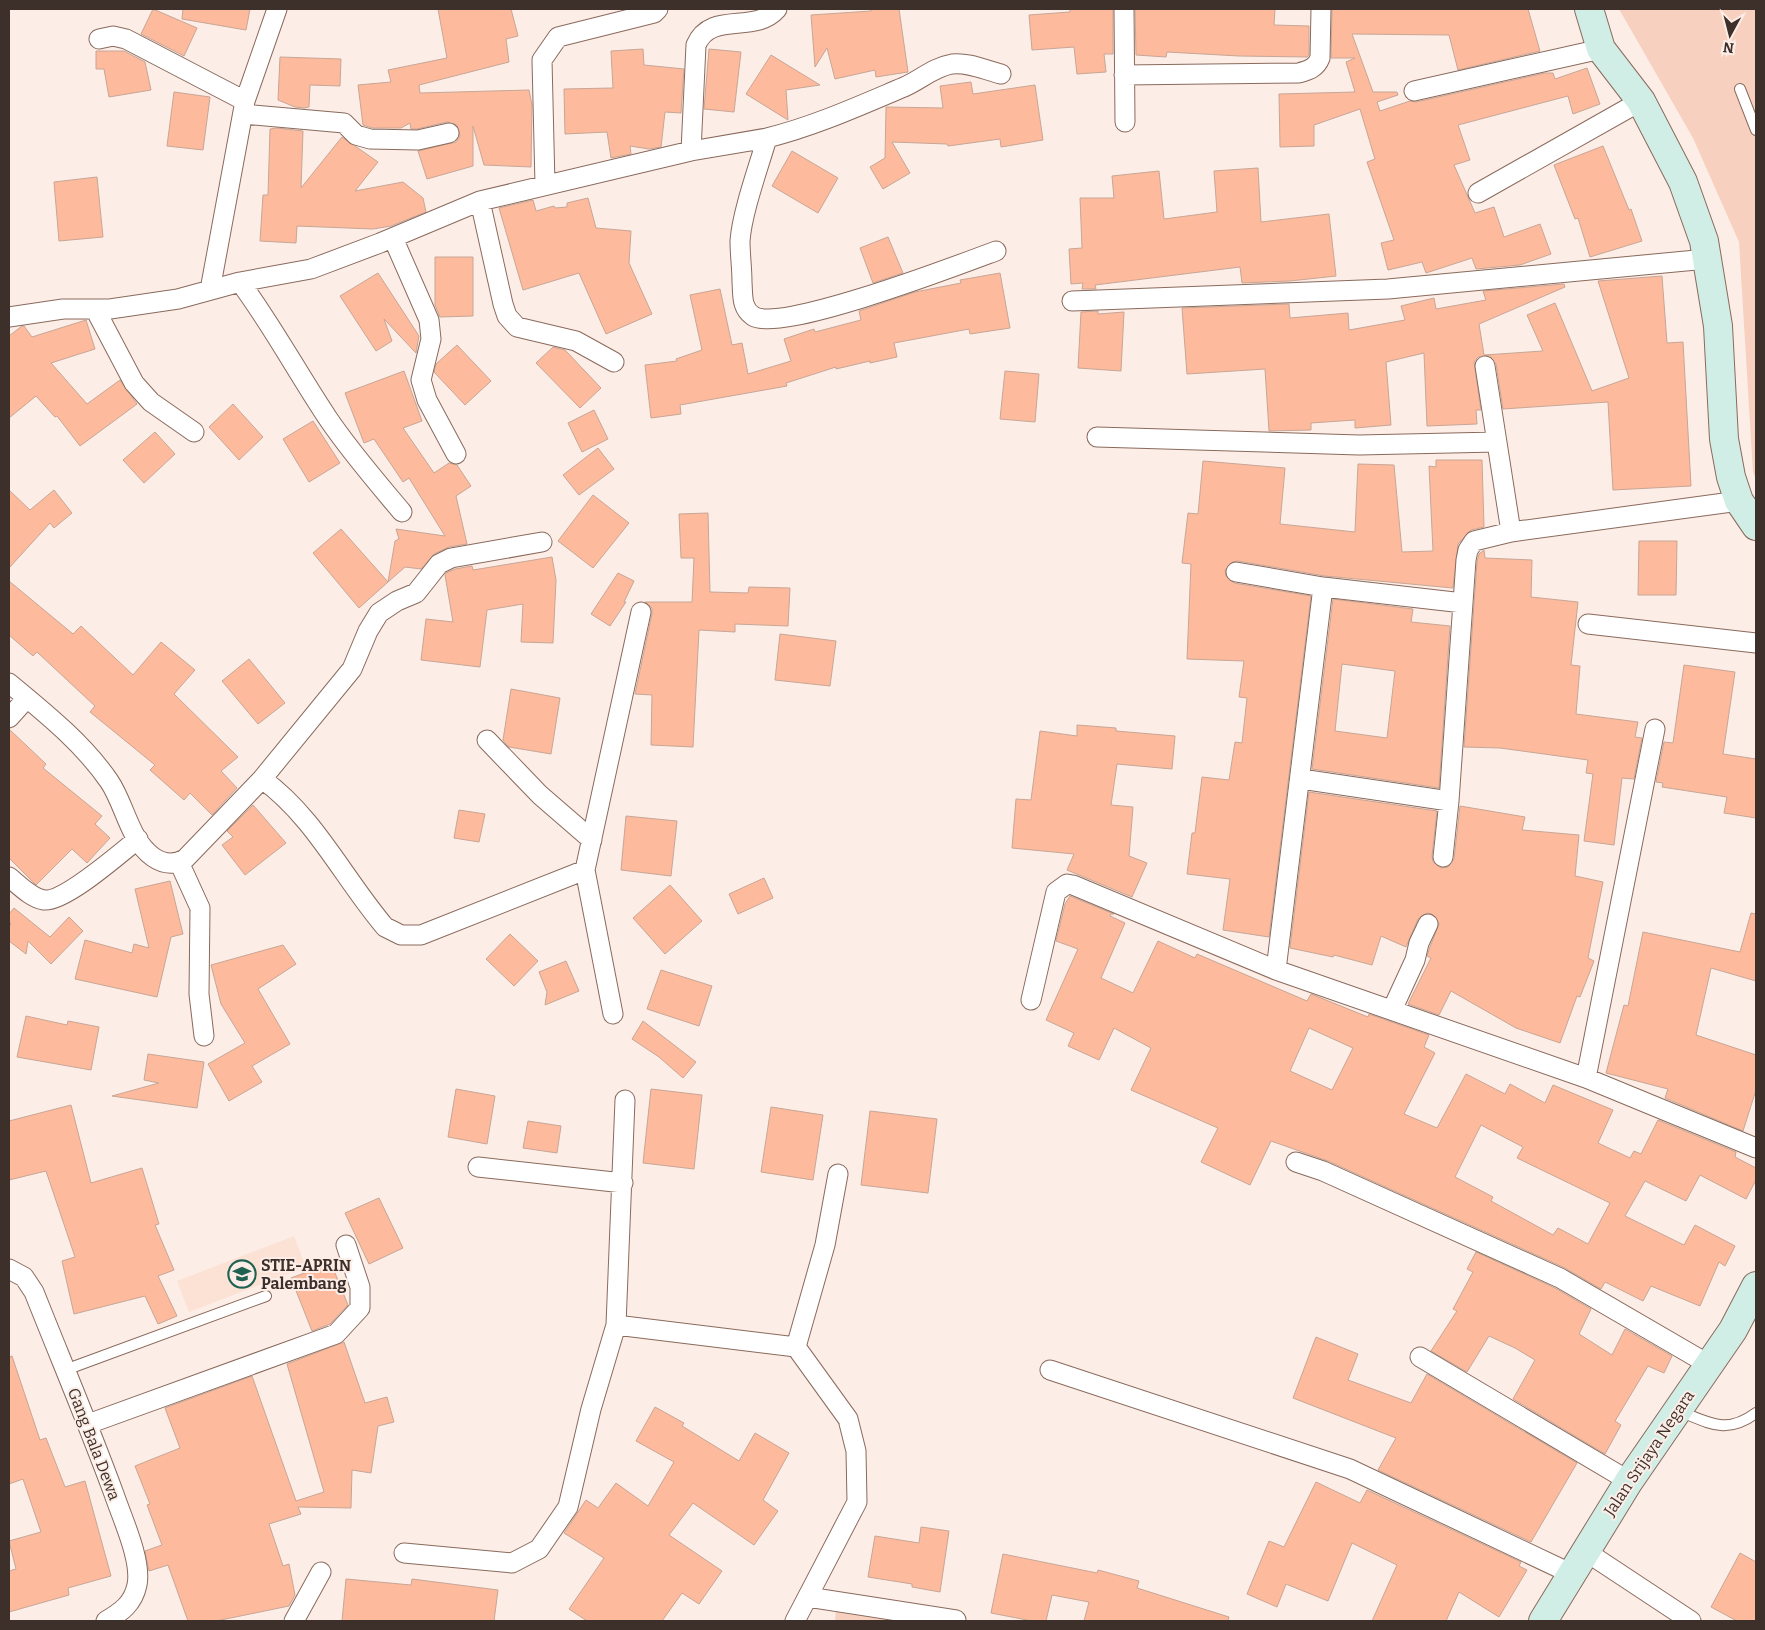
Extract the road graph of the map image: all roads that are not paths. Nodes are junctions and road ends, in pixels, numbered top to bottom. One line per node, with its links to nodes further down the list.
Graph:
1 (276, 9): 14 (street)
2 (658, 9): 20 (street)
3 (778, 9): 19 (street)
4 (1124, 9): 10 (street)
5 (1321, 9): 10 (street)
6 (1589, 9): 8 (street)
7 (99, 39): 14 (street)
8 (1601, 49): 12 (street); 13 (street)
9 (1001, 74): 18 (street)
10 (1124, 75): 15 (street)
11 (1740, 90): 16 (lane)
12 (1414, 91)
13 (1641, 101): 21 (street); 25 (street)
14 (244, 107): 17 (street); 27 (street)
15 (1125, 122)
16 (1756, 130)
17 (449, 133)
18 (767, 138): 19 (street); 24 (street)
19 (691, 151): 20 (street)
20 (545, 185): 22 (street)
21 (1478, 193)
22 (480, 201): 23 (street); 31 (street)
23 (393, 238): 26 (street); 36 (street)
24 (996, 251)
25 (1707, 259): 28 (street); 37 (street)
26 (240, 282): 27 (street); 38 (street)
27 (210, 290): 29 (street)
28 (1072, 301)
29 (95, 309): 30 (street); 33 (street)
30 (9, 317)
31 (614, 362)
32 (1485, 366): 35 (street)
33 (194, 432)
34 (1096, 437): 35 (street)
35 (1497, 442): 40 (street)
36 (456, 454)
37 (1739, 501): 39 (street); 40 (street)
38 (402, 512)
39 (1756, 526)
40 (1511, 532): 44 (street)
41 (542, 542): 53 (street)
42 (1236, 572): 43 (street)
43 (1323, 587): 44 (street); 54 (street)
44 (1463, 604): 55 (street)
45 (641, 612): 57 (street)
46 (1588, 624): 47 (street)
47 (1753, 640)
48 (9, 683): 49 (street)
49 (27, 698): 50 (street); 56 (street)
50 (9, 718)
51 (1654, 729): 68 (street)
52 (487, 740): 57 (street)
53 (262, 778): 59 (street); 60 (street)
54 (1301, 779): 55 (street); 63 (street)
55 (1449, 801): 58 (street)
56 (138, 839): 59 (street); 61 (street)
57 (592, 840): 60 (street)
58 (1443, 857)
59 (179, 862): 67 (street)
60 (585, 870): 66 (street)
61 (9, 877)
62 (1428, 924): 65 (street)
63 (1276, 970): 64 (street); 65 (street)
64 (1032, 1000)
65 (1392, 1010): 68 (street)
66 (613, 1014)
67 (204, 1036)
68 (1586, 1078): 70 (street)
69 (625, 1100): 74 (street)
70 (1756, 1148)
71 (1296, 1162): 82 (street)
72 (478, 1167): 74 (street)
73 (838, 1174): 80 (street)
74 (623, 1183): 79 (street)
75 (346, 1245): 87 (street)
76 (9, 1268): 83 (street, Gang Bala Dewa)
77 (1756, 1286): 82 (street, Jalan Srijaya Negara)
78 (266, 1296): 83 (lane)
79 (616, 1325): 80 (street); 89 (street)
80 (796, 1347): 92 (street)
81 (1420, 1357): 88 (street)
82 (1708, 1364): 85 (street, Jalan Srijaya Negara)
83 (65, 1370): 87 (street, Gang Bala Dewa)
84 (1050, 1370): 90 (street)
85 (1677, 1410): 86 (lane); 88 (street, Jalan Srijaya Negara)
86 (1756, 1413)
87 (88, 1424): 93 (street, Gang Bala Dewa)
88 (1628, 1481): 90 (street, Jalan Srijaya Negara)
89 (404, 1553)
90 (1578, 1563): 97 (street, Jalan Srijaya Negara); 98 (street)
91 (321, 1572): 95 (street)
92 (808, 1596): 94 (street); 96 (street)
93 (119, 1618)
94 (956, 1620)
95 (294, 1621)
96 (795, 1621)
97 (1543, 1621)
98 (1691, 1621)

